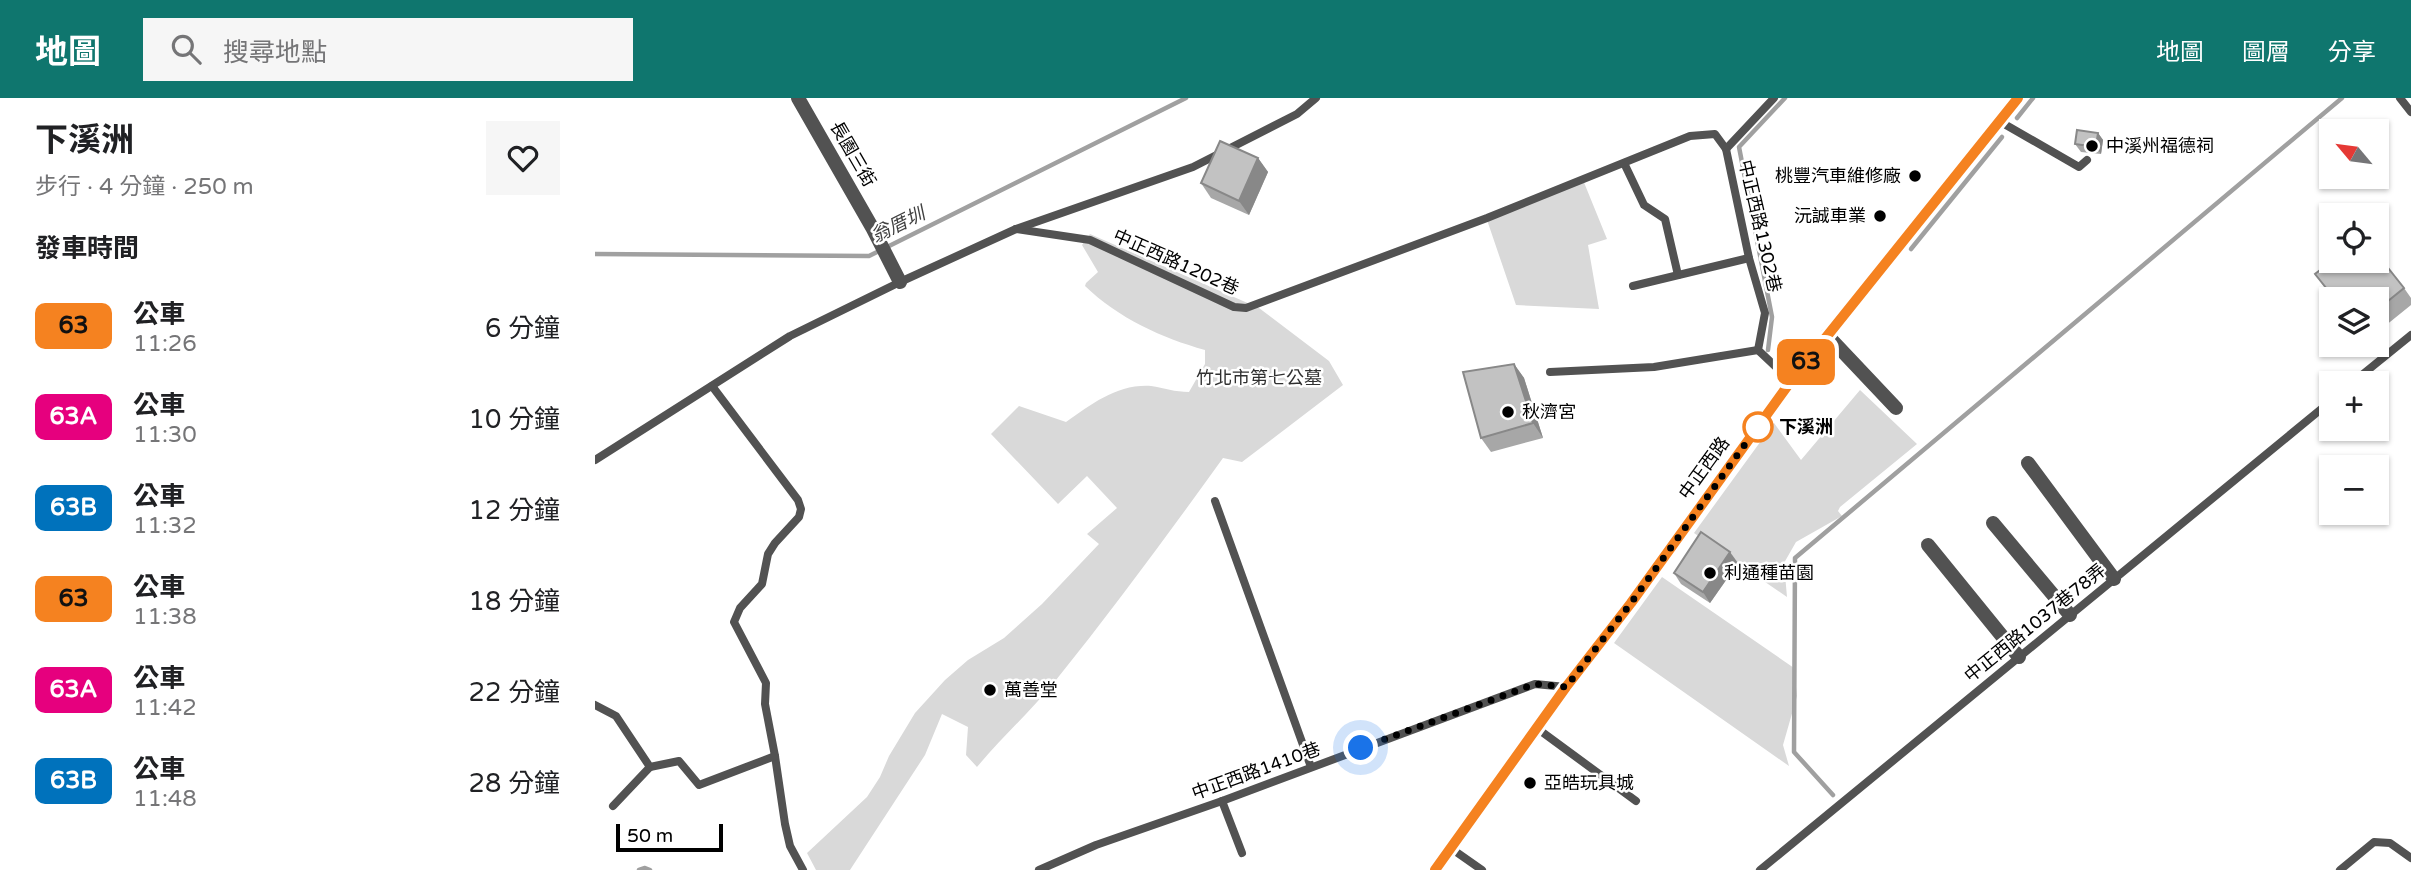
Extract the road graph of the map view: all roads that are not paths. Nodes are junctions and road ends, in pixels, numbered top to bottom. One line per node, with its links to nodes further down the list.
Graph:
1 (798, 98): 14 (street, 長園三街)
2 (1316, 98): 11 (lane)
3 (1774, 98): 8 (lane)
4 (2018, 98): 7 (main road, 中正西路)
5 (2400, 98): 6 (lane)
6 (2411, 111)
7 (1999, 121): 9 (lane); 16 (main road, 中正西路)
8 (1726, 149): 10 (lane, 中正西路1202巷); 12 (lane, 中正西路1302巷)
9 (2087, 160)
10 (1624, 163): 11 (lane, 中正西路1202巷); 13 (lane)
11 (1016, 229): 14 (lane)
12 (1749, 258): 13 (lane); 18 (lane, 中正西路1302巷)
13 (1678, 275): 15 (lane)
14 (899, 282): 22 (lane)
15 (1633, 286)
16 (1827, 335): 21 (main road, 中正西路); 23 (street)
17 (2411, 335): 19 (lane)
18 (1758, 350): 20 (lane); 21 (lane)
19 (2367, 371)
20 (1550, 372)
21 (1791, 381): 33 (main road, 中正西路)
22 (712, 386): 25 (lane); 36 (lane)
23 (1896, 408)
24 (2319, 411): 30 (lane, 中正西路1037巷78弄)
25 (595, 460)
26 (2028, 463): 30 (street)
27 (1215, 501): 38 (lane)
28 (1993, 523): 31 (street)
29 (1928, 545): 32 (street)
30 (2114, 579): 31 (lane, 中正西路1037巷78弄)
31 (2070, 615): 32 (lane, 中正西路1037巷78弄)
32 (2019, 657): 49 (lane, 中正西路1037巷78弄)
33 (1566, 687): 35 (main road, 中正西路); 38 (lane, 中正西路1410巷)
34 (595, 705): 37 (lane)
35 (1538, 729): 40 (lane); 42 (main road, 中正西路)
36 (775, 756): 37 (lane); 45 (lane)
37 (650, 766): 41 (lane)
38 (1311, 767): 39 (lane, 中正西路1410巷)
39 (1222, 801): 43 (lane); 46 (lane, 中正西路1410巷)
40 (1636, 801)
41 (613, 806)
42 (1452, 849): 47 (main road, 中正西路); 48 (lane)
43 (1242, 853)
44 (2411, 858): 50 (lane)
45 (803, 870)
46 (1039, 870)
47 (1435, 870)
48 (1482, 870)
49 (1760, 870)
50 (2340, 870)

